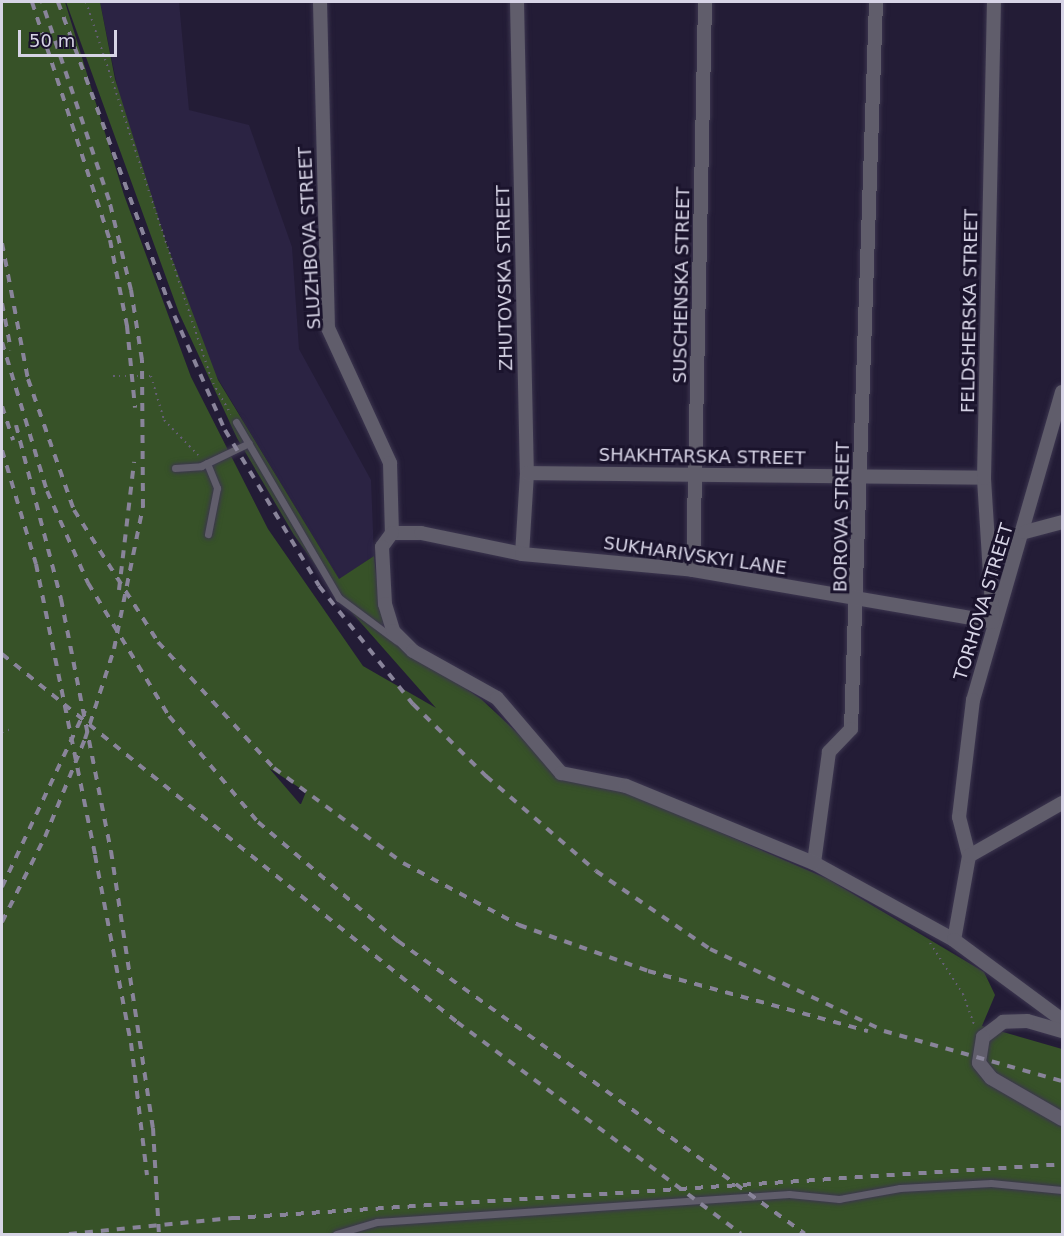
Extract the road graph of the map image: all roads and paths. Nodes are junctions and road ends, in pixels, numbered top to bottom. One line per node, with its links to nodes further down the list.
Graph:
1 (86, 2): 9 (path)
2 (320, 2): 19 (street, SLUZHBOVA STREET)
3 (517, 2): 13 (street, ZHUTOVSKA STREET)
4 (705, 2): 14 (street, SUSCHENSKA STREET)
5 (876, 2): 16 (street, BOROVA STREET)
6 (994, 2): 15 (street, FELDSHERSKA STREET)
7 (113, 376): 11 (path)
8 (1062, 392): 18 (street, TORHOVA STREET)
9 (236, 422): 10 (lane)
10 (249, 443): 11 (lane); 25 (lane)
11 (207, 463): 12 (lane); 20 (lane)
12 (175, 468)
13 (527, 473): 14 (street, SHAKHTARSKA STREET); 21 (street, ZHUTOVSKA STREET)
14 (697, 474): 16 (street, SHAKHTARSKA STREET); 22 (street, SUSCHENSKA STREET)
15 (984, 477): 16 (street, SHAKHTARSKA STREET); 24 (street, FELDSHERSKA STREET)
16 (860, 478): 23 (street, BOROVA STREET)
17 (1062, 522): 18 (street)
18 (1025, 532): 24 (street, TORHOVA STREET)
19 (392, 533): 21 (street, SUKHARIVSKYI LANE); 25 (street)
20 (208, 534)
21 (522, 554): 22 (street, SUKHARIVSKYI LANE)
22 (693, 570): 23 (street, SUKHARIVSKYI LANE)
23 (860, 598): 24 (street, SUKHARIVSKYI LANE); 30 (street, BOROVA STREET)
24 (993, 622): 29 (street, TORHOVA STREET)
25 (413, 651): 30 (street)
26 (12, 729): 27 (path)
27 (2, 732)
28 (1062, 803): 29 (street)
29 (969, 856): 32 (street, TORHOVA STREET)
30 (814, 864): 31 (street)
31 (922, 922): 32 (street); 35 (path)
32 (954, 940): 33 (street)
33 (1062, 1020)
34 (1062, 1031): 35 (street)
35 (982, 1040): 36 (street)
36 (1062, 1119)
37 (1062, 1190): 38 (lane)
38 (336, 1234)

